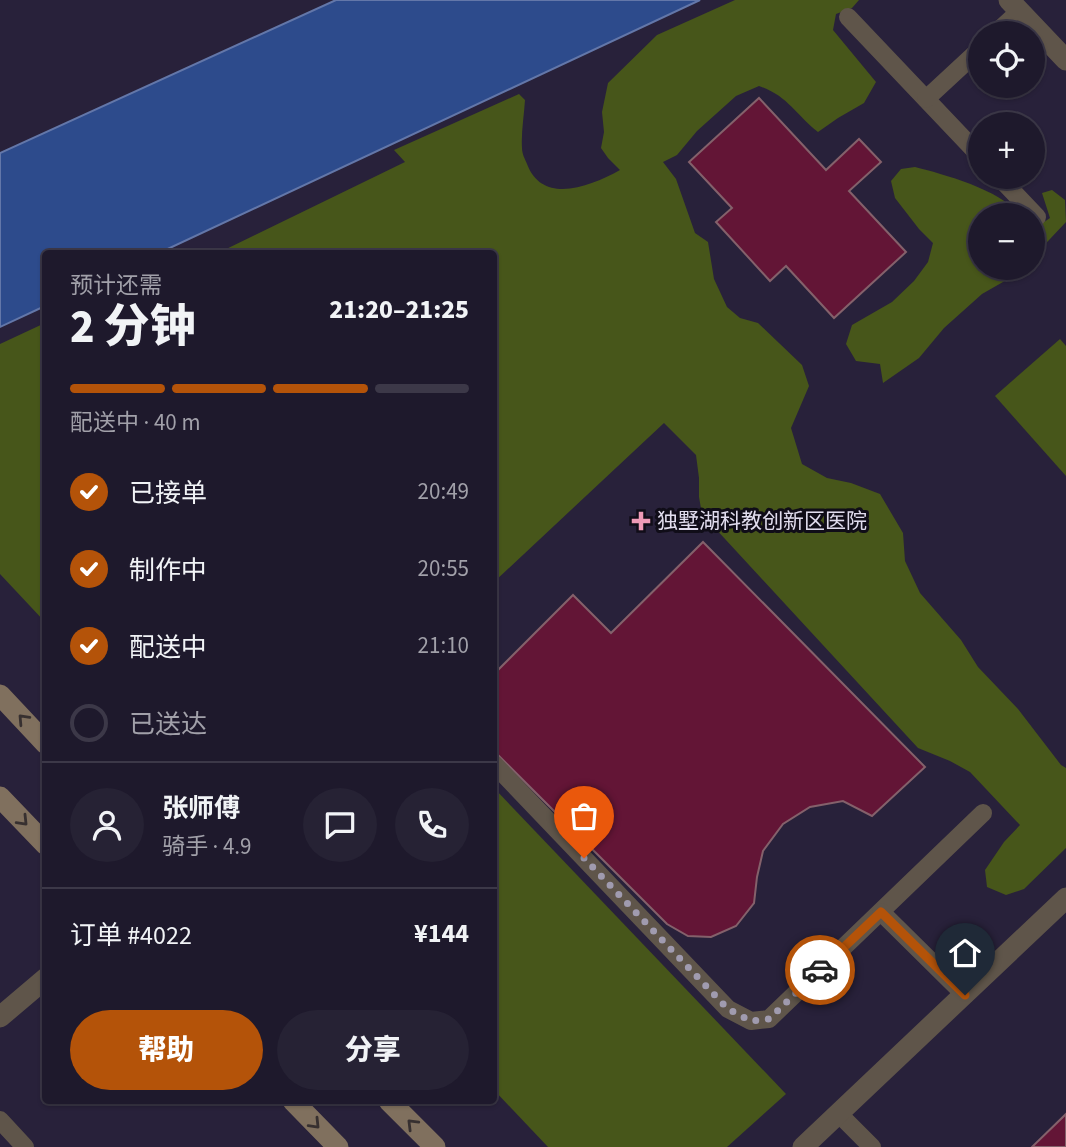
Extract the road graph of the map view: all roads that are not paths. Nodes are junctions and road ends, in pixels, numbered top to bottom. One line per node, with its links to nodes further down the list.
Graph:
1 (1014, 6): 3 (lane); 5 (street)
2 (848, 17): 6 (lane)
3 (1004, 21)
4 (968, 59): 6 (lane)
5 (1066, 60)
6 (926, 99): 7 (lane)
7 (968, 143)
8 (1010, 189): 9 (lane)
9 (1024, 203)
10 (0, 695): 11 (main road, one-way to 10)
11 (42, 740)
12 (497, 767): 17 (lane)
13 (0, 797): 15 (main road, one-way to 15)
14 (983, 813): 17 (lane)
15 (42, 841)
16 (1066, 898): 19 (street)
17 (881, 912): 19 (lane)
18 (42, 981): 20 (street)
19 (965, 995): 23 (street)
20 (0, 1017)
21 (296, 1104): 26 (main road, one-way to 26)
22 (392, 1104): 27 (main road, one-way to 22)
23 (839, 1114): 28 (street); 29 (lane)
24 (0, 1120): 25 (lane)
25 (25, 1147)
26 (338, 1147)
27 (435, 1147)
28 (803, 1147)
29 (872, 1147)

